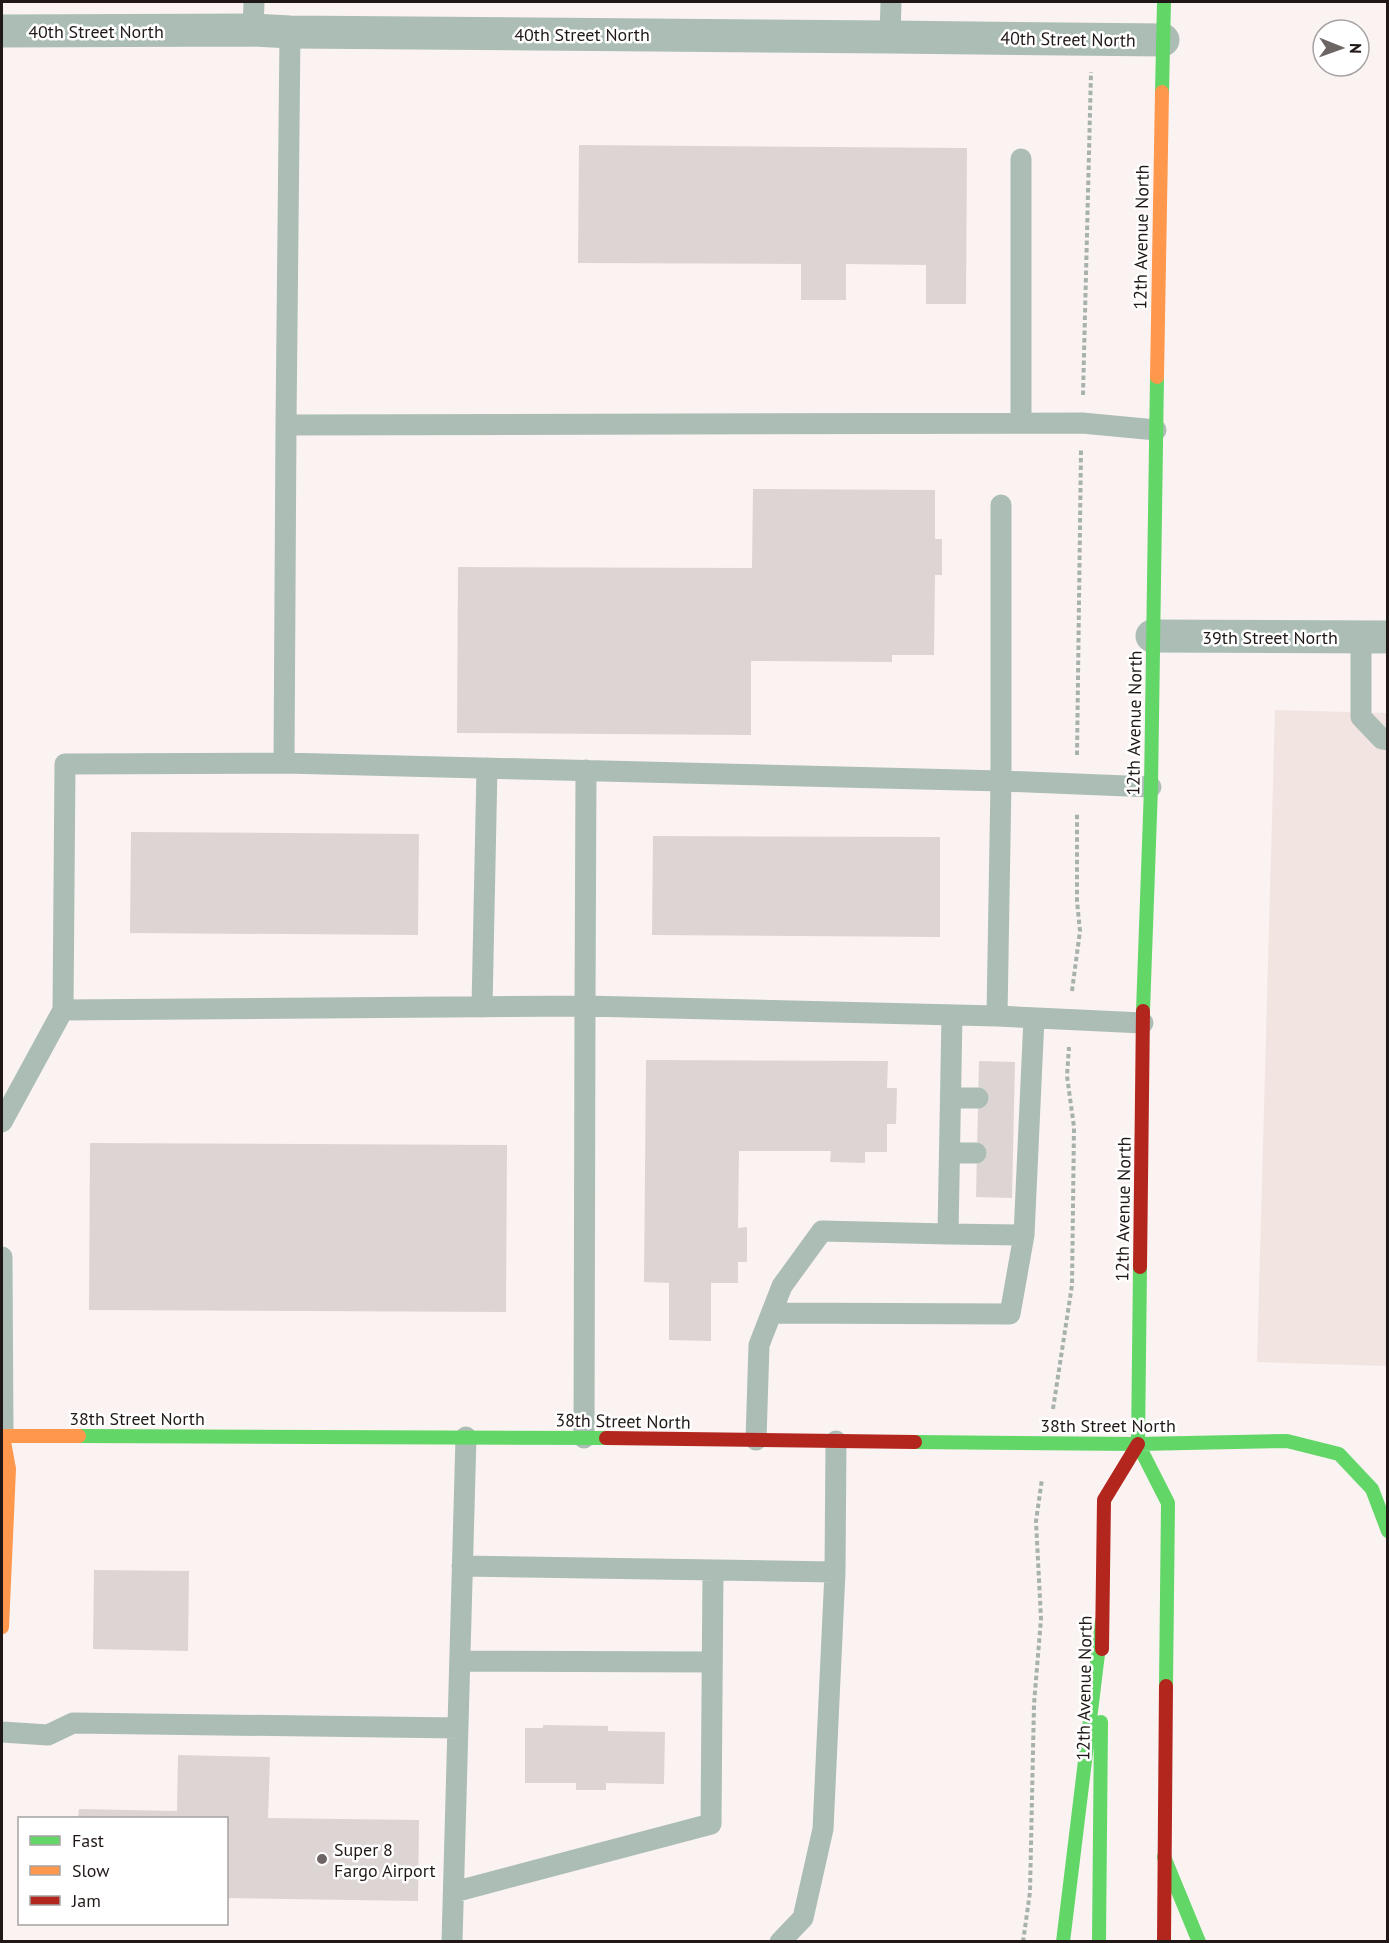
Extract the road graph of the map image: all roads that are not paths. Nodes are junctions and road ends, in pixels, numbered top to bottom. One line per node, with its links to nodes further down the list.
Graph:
1 (891, 2): 6 (lane)
2 (1164, 2): 7 (main road, 12th Avenue North)
3 (253, 16): 4 (street, 40th Street North); 5 (street, 40th Street North)
4 (2, 31)
5 (290, 32): 6 (street, 40th Street North); 10 (lane)
6 (890, 36): 7 (street, 40th Street North)
7 (1163, 40): 11 (main road, 12th Avenue North)
8 (1021, 159): 9 (lane)
9 (1021, 423): 10 (lane); 11 (lane)
10 (286, 425): 16 (lane)
11 (1156, 430): 13 (main road, 12th Avenue North)
12 (1001, 505): 19 (lane)
13 (1152, 636): 14 (street, 39th Street North); 20 (main road, 12th Avenue North)
14 (1374, 637): 15 (lane)
15 (1388, 740)
16 (284, 763): 17 (lane); 23 (lane)
17 (487, 768): 18 (lane); 22 (lane)
18 (586, 770): 19 (lane); 21 (lane)
19 (1002, 781): 20 (lane); 25 (lane)
20 (1151, 787): 27 (main road, 12th Avenue North)
21 (585, 1006): 22 (lane); 24 (lane); 39 (lane)
22 (482, 1007): 23 (lane)
23 (63, 1011): 30 (lane)
24 (952, 1015): 25 (lane); 28 (lane)
25 (997, 1016): 26 (lane)
26 (1034, 1018): 27 (lane); 34 (lane)
27 (1143, 1023): 42 (main road, 12th Avenue North)
28 (951, 1098): 29 (lane); 31 (lane)
29 (978, 1098)
30 (2, 1122)
31 (950, 1153): 32 (lane); 33 (lane)
32 (976, 1154)
33 (948, 1234): 34 (lane); 36 (lane)
34 (1024, 1235): 36 (lane)
35 (2, 1257): 37 (lane)
36 (772, 1313): 40 (lane)
37 (3, 1436): 38 (main road, 38th Street North); 43 (main road)
38 (466, 1437): 39 (main road, 38th Street North); 45 (lane)
39 (584, 1438): 40 (main road, 38th Street North)
40 (756, 1440): 41 (main road, 38th Street North)
41 (836, 1441): 42 (main road, 38th Street North); 47 (lane)
42 (1138, 1444): 44 (main road, 38th Street North); 48 (main road, 12th Avenue North); 54 (main road, 12th Avenue North)
43 (5, 1469): 49 (main road)
44 (1388, 1531)
45 (462, 1566): 46 (lane); 50 (lane)
46 (713, 1570): 47 (lane); 51 (lane)
47 (835, 1572): 57 (lane)
48 (1102, 1621): 58 (main road); 59 (main road, 12th Avenue North)
49 (2, 1627)
50 (460, 1661): 51 (lane); 52 (lane)
51 (712, 1662): 55 (lane)
52 (458, 1728): 53 (lane); 55 (lane)
53 (2, 1732)
54 (1164, 1857): 60 (main road, 12th Avenue North); 61 (main road)
55 (454, 1892): 56 (lane)
56 (452, 1941)
57 (780, 1941)
58 (1064, 1941)
59 (1099, 1941)
60 (1164, 1941)
61 (1199, 1941)

